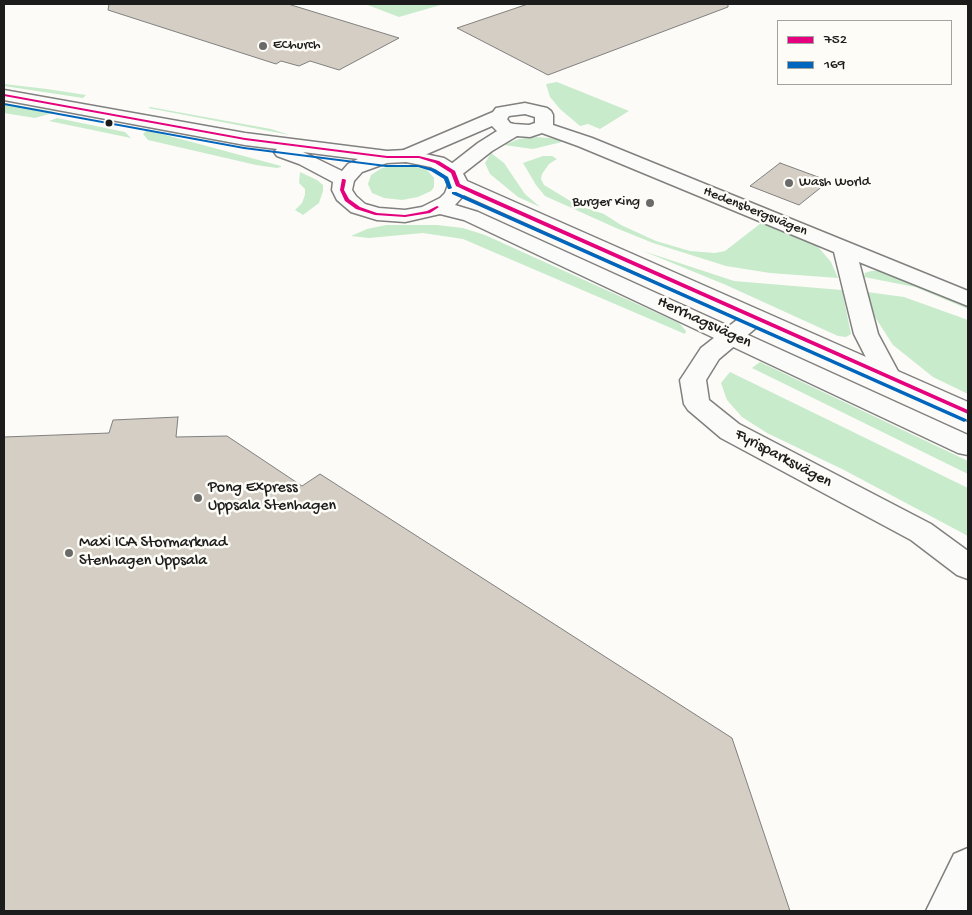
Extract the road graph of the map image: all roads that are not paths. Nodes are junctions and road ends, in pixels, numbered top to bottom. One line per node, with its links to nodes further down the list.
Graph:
1 (4, 95): 5 (street)
2 (499, 116): 3 (street); 4 (street); 6 (street)
3 (542, 127): 4 (street, Hedensbergsvägen); 10 (street, Hedensbergsvägen)
4 (513, 130): 7 (street)
5 (245, 139): 6 (street); 8 (street)
6 (396, 156): 7 (street, Herrhagsvägen); 8 (street)
7 (455, 178): 9 (street); 12 (street, Herrhagsvägen)
8 (344, 180): 9 (street)
9 (436, 207): 13 (street, Herrhagsvägen)
10 (845, 250): 11 (street, Hedensbergsvägen); 14 (street)
11 (968, 299)
12 (755, 317): 13 (street, Fyrisparksvägen); 14 (street, Herrhagsvägen)
13 (731, 335): 16 (street, Herrhagsvägen); 17 (street, Fyrisparksvägen)
14 (886, 375): 15 (street, Herrhagsvägen)
15 (968, 412)
16 (968, 446)
17 (968, 567)
18 (968, 867): 19 (street)
19 (946, 911)

